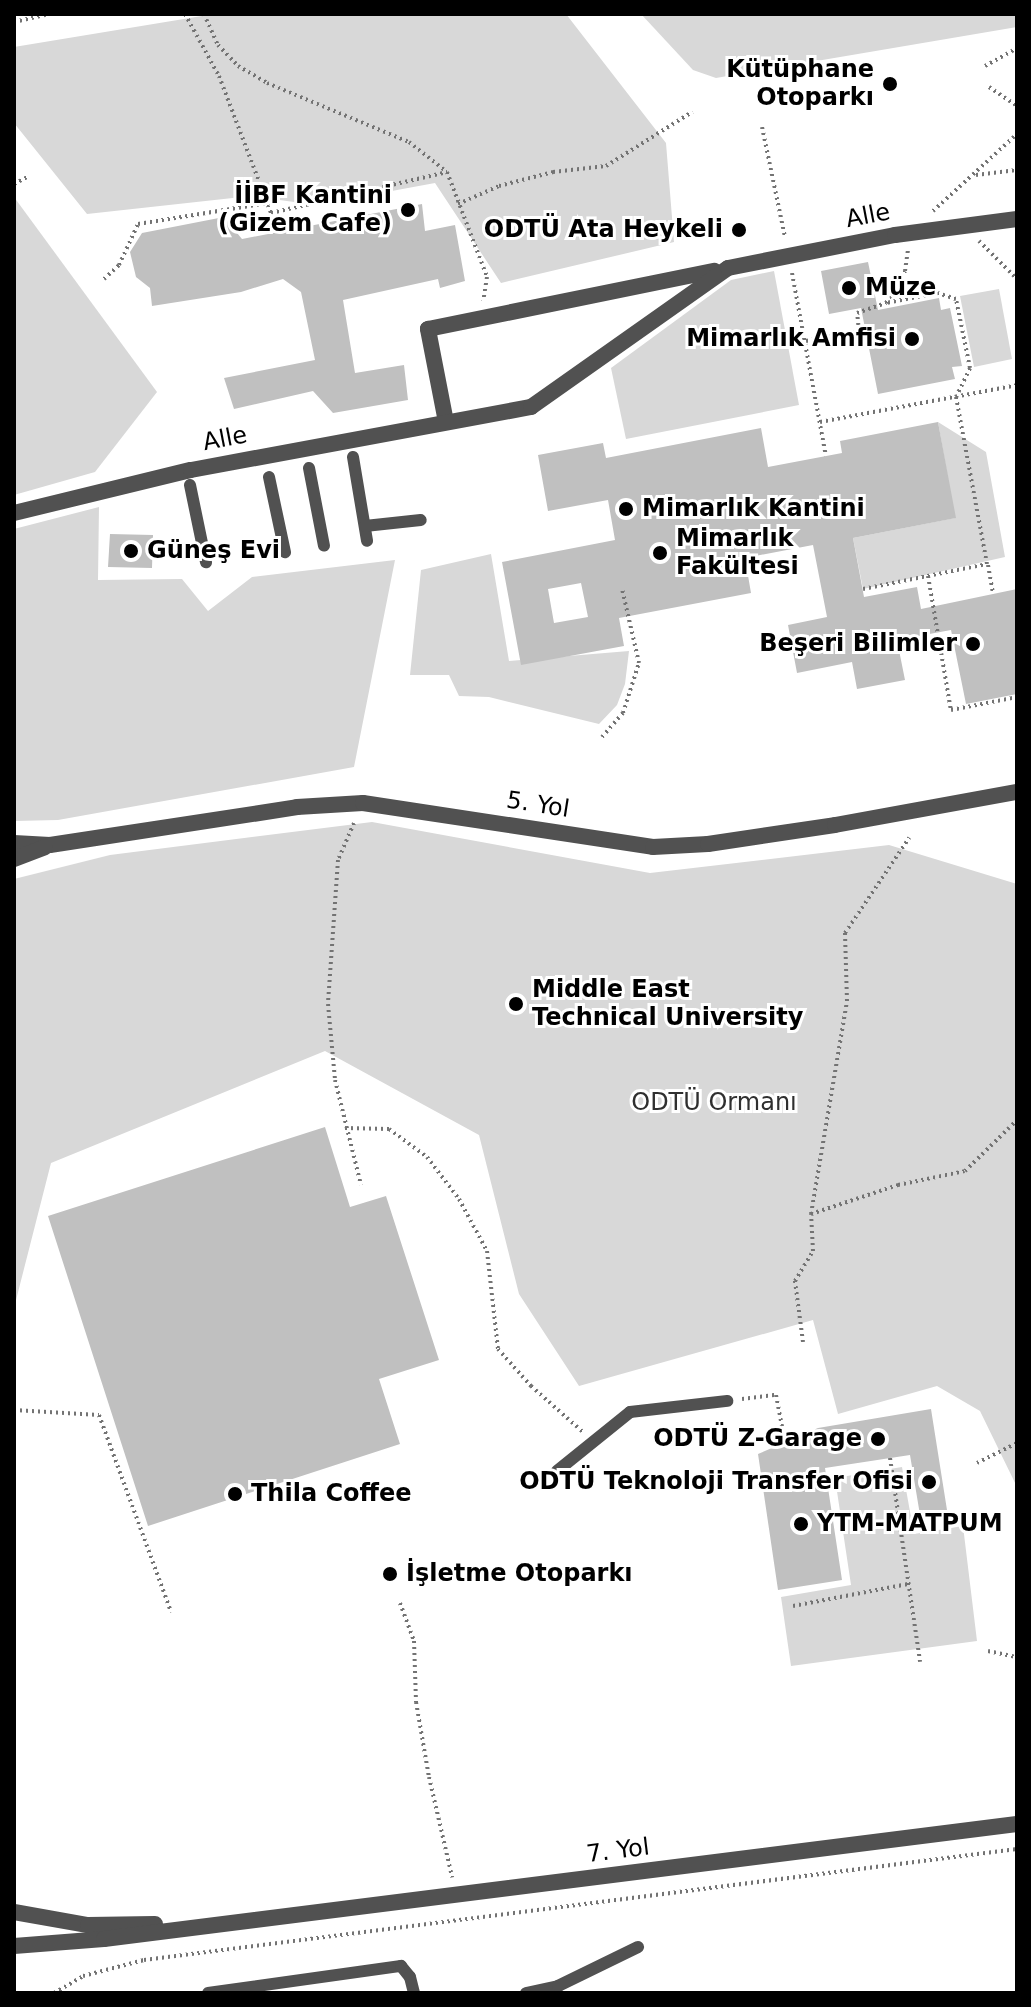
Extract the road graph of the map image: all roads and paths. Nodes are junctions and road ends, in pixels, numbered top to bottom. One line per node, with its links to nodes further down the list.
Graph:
1 (50, 14): 4 (path)
2 (185, 14): 17 (path)
3 (204, 14): 13 (path)
4 (14, 22)
5 (1017, 48): 6 (path)
6 (985, 66)
7 (989, 87): 8 (path)
8 (1017, 106)
9 (692, 112): 18 (path)
10 (762, 127): 22 (path)
11 (1017, 134): 14 (path)
12 (1017, 170): 14 (path)
13 (447, 172): 17 (path); 18 (path)
14 (974, 175): 21 (path)
15 (27, 177): 16 (path)
16 (14, 184)
17 (268, 203): 24 (path)
18 (458, 204): 27 (path)
19 (1017, 219): 20 (street, Alle)
20 (963, 226): 21 (street, Alle); 25 (path)
21 (909, 233): 22 (street, Alle); 26 (path)
22 (789, 256): 23 (street, Alle); 28 (path)
23 (722, 269): 27 (street, Alle); 31 (street, Alle)
24 (104, 279)
25 (1017, 279)
26 (886, 303): 28 (path); 30 (path)
27 (480, 319): 31 (street, Alle)
28 (805, 342): 32 (path)
29 (1017, 385): 30 (path)
30 (956, 397): 32 (path); 45 (path)
31 (446, 422): 38 (street, Alle)
32 (820, 422): 33 (path)
33 (826, 456)
34 (353, 457): 40 (lane)
35 (309, 468): 42 (lane)
36 (269, 477): 43 (lane)
37 (190, 485): 44 (lane)
38 (14, 513)
39 (421, 520): 40 (lane)
40 (365, 526): 41 (lane)
41 (367, 541)
42 (324, 546)
43 (285, 552)
44 (206, 562)
45 (987, 564): 46 (path); 49 (path)
46 (928, 576): 48 (path); 50 (path)
47 (622, 589): 51 (path)
48 (863, 589)
49 (993, 594)
50 (1017, 697)
51 (602, 737)
52 (1017, 792): 53 (street, 5. Yol)
53 (363, 803): 56 (street, 5. Yol); 59 (path)
54 (909, 838): 61 (path)
55 (14, 843): 56 (street, 5. Yol)
56 (50, 845): 57 (street, 5. Yol)
57 (14, 859)
58 (1017, 1120): 61 (path)
59 (345, 1128): 60 (path); 65 (path)
60 (361, 1185)
61 (811, 1214): 62 (path)
62 (803, 1342)
63 (727, 1401): 65 (lane); 66 (path)
64 (14, 1410): 74 (path)
65 (594, 1442): 70 (lane)
66 (785, 1442)
67 (1017, 1443): 69 (path)
68 (890, 1458): 71 (path)
69 (977, 1463)
70 (557, 1471)
71 (908, 1584): 73 (path); 77 (path)
72 (400, 1603): 80 (path)
73 (793, 1606)
74 (171, 1612)
75 (988, 1651): 76 (path)
76 (1017, 1657)
77 (920, 1662)
78 (1017, 1824): 80 (street, 7. Yol)
79 (1017, 1849): 85 (path)
80 (456, 1895): 82 (street, 7. Yol)
81 (14, 1912): 82 (street, 7. Yol)
82 (225, 1923): 83 (street, 7. Yol)
83 (14, 1946)
84 (638, 1947): 88 (lane)
85 (54, 1993)
86 (208, 1993): 87 (lane)
87 (414, 1993)
88 (526, 1993)

